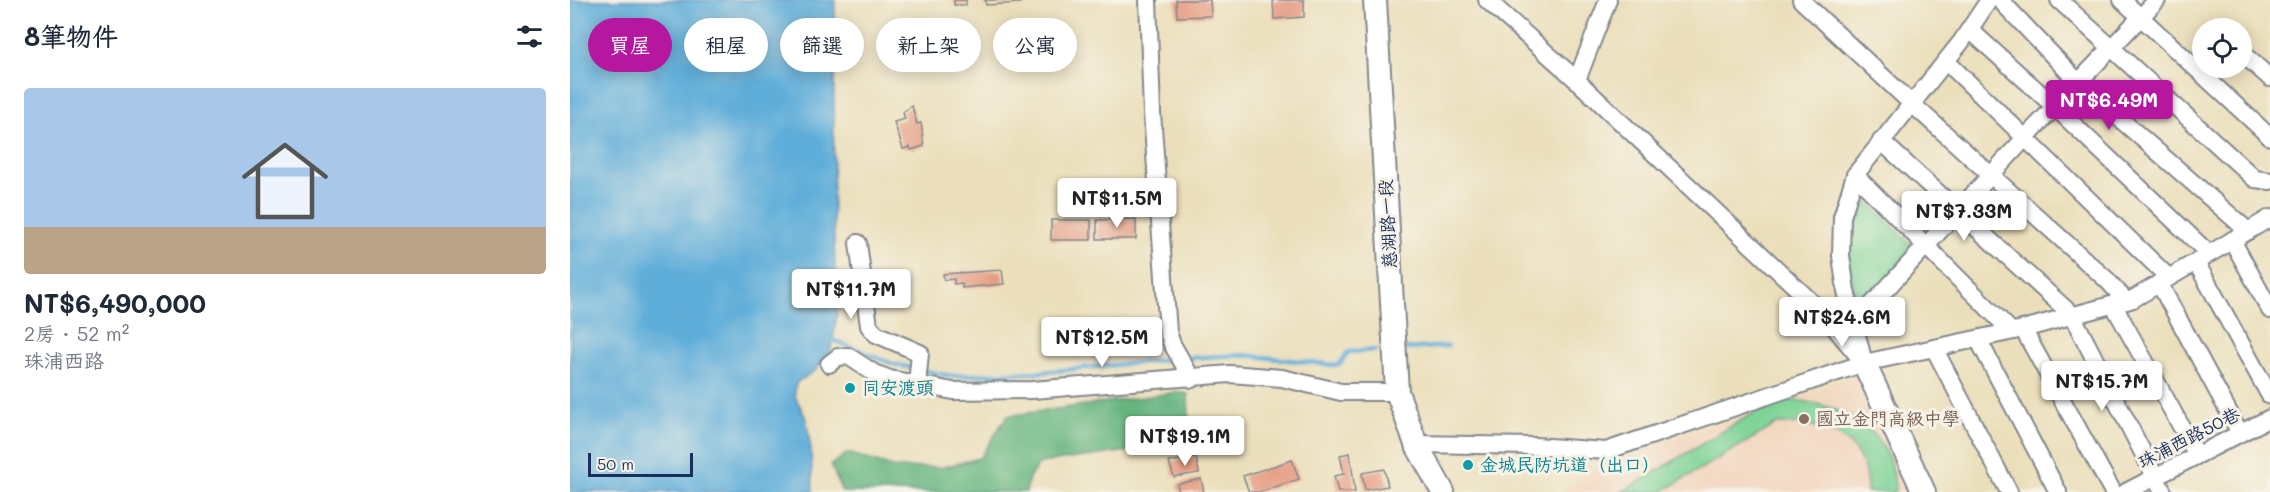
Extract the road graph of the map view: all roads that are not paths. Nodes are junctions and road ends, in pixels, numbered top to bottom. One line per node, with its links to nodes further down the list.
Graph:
1 (1148, 0): 44 (street)
2 (1376, 0): 46 (main road, 慈湖路一段)
3 (1487, 0): 17 (street)
4 (1608, 0): 17 (street)
5 (1801, 0): 19 (street)
6 (1989, 0): 12 (street)
7 (2000, 0): 18 (street)
8 (2059, 0): 13 (street)
9 (2122, 0): 11 (street)
10 (2157, 0): 11 (street)
11 (2140, 18): 13 (street); 21 (street)
12 (1970, 30): 14 (street); 20 (street)
13 (2110, 48): 18 (street); 26 (street)
14 (1946, 61): 19 (street); 22 (street)
15 (2252, 62): 16 (street)
16 (2270, 78)
17 (1577, 80): 42 (street)
18 (2079, 83): 20 (street); 29 (street)
19 (1911, 103): 23 (street); 25 (street)
20 (2054, 106): 22 (street); 33 (street)
21 (2270, 137)
22 (2025, 138): 25 (street); 34 (street)
23 (1881, 141): 24 (street); 27 (street)
24 (1855, 174): 32 (street); 38 (street)
25 (1991, 174): 27 (street); 35 (street)
26 (2270, 181)
27 (1956, 212): 32 (street); 37 (street)
28 (2269, 222): 29 (street)
29 (2248, 231): 30 (street)
30 (2232, 240): 33 (street); 36 (street)
31 (858, 243): 45 (street)
32 (1925, 246): 38 (street); 39 (street)
33 (2202, 257): 34 (street); 47 (street)
34 (2163, 280): 35 (street); 49 (street)
35 (2120, 302): 37 (street); 51 (street)
36 (2270, 310)
37 (2072, 315): 39 (street); 52 (street)
38 (1854, 324): 42 (street)
39 (2017, 330): 40 (street); 57 (street)
40 (1977, 339): 41 (street); 56 (street)
41 (1934, 348): 42 (street); 55 (street)
42 (1864, 363): 50 (street); 54 (main road)
43 (829, 364): 45 (street)
44 (1189, 374): 45 (street); 46 (street)
45 (917, 384)
46 (1397, 392): 50 (main road, 慈湖路一段)
47 (2270, 396)
48 (2270, 418): 49 (street, 珠浦西路50巷)
49 (2240, 433): 51 (street, 珠浦西路50巷)
50 (1416, 444): 53 (main road, 慈湖路一段)
51 (2197, 455): 52 (street, 珠浦西路50巷)
52 (2155, 477): 58 (street, 珠浦西路50巷); 59 (street)
53 (1443, 492)
54 (1924, 492)
55 (2009, 492)
56 (2058, 492)
57 (2113, 492)
58 (2126, 492)
59 (2163, 492)

